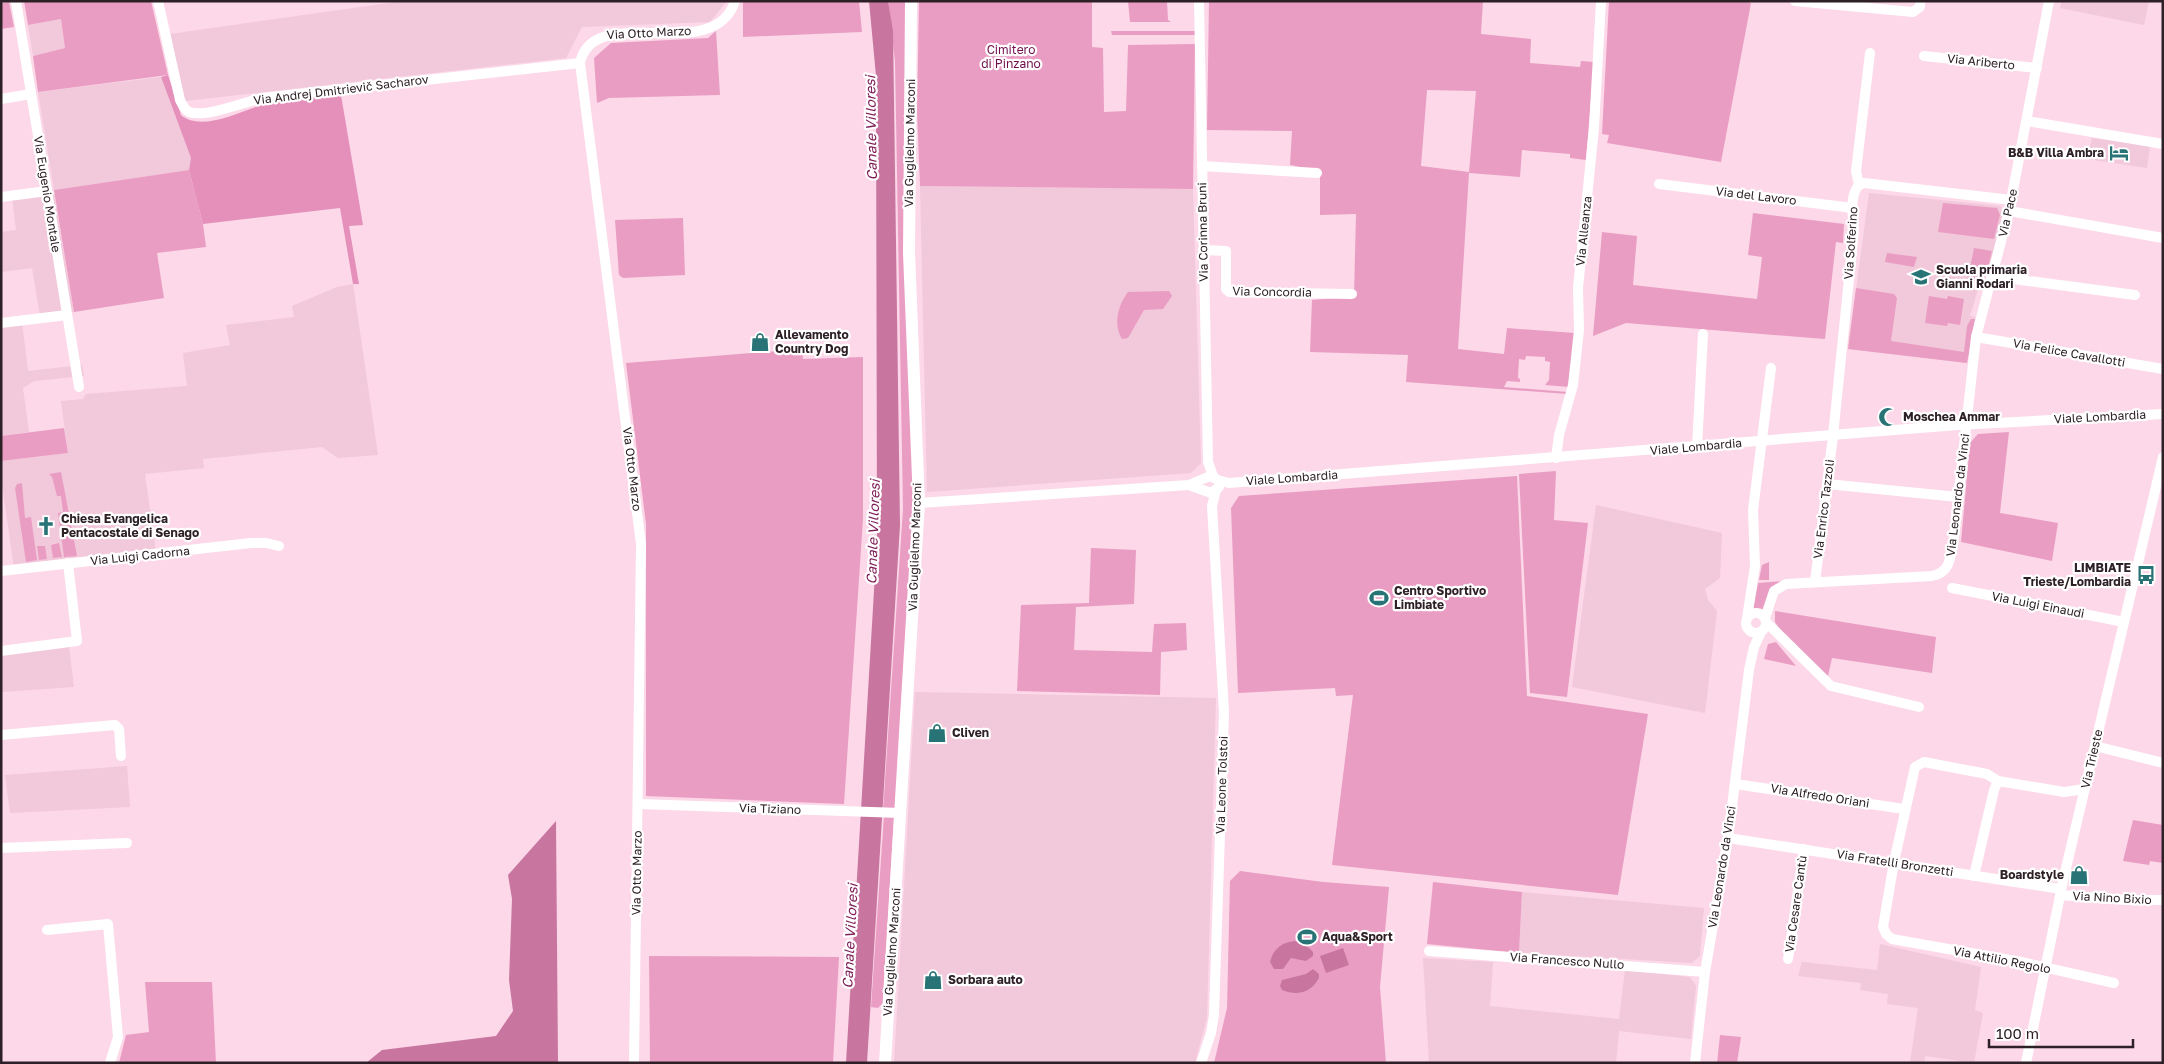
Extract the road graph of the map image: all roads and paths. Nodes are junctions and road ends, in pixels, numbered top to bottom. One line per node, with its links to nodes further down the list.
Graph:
1 (16, 1): 14 (street, Via Eugenio Montale)
2 (158, 1): 12 (street, Via Andrej Dmitrievič Sacharov)
3 (735, 1): 12 (street, Via Otto Marzo)
4 (911, 1): 49 (street, Via Guglielmo Marconi)
5 (1199, 1): 18 (street, Via Corinna Bruni)
6 (1601, 1): 44 (street, Via Alleanza)
7 (1795, 1): 8 (street)
8 (1920, 1)
9 (2049, 1): 13 (street, Via Pace)
10 (1870, 52): 21 (street, Via Solferino)
11 (1924, 56): 13 (street, Via Ariberto)
12 (580, 63): 70 (street, Via Otto Marzo)
13 (2037, 68): 16 (street, Via Pace)
14 (31, 94): 15 (street); 22 (street, Via Eugenio Montale)
15 (1, 99)
16 (2027, 121): 17 (street); 24 (street, Via Pace)
17 (2163, 144)
18 (1202, 166): 19 (street); 28 (street, Via Corinna Bruni)
19 (1317, 173)
20 (1659, 184): 25 (street, Via del Lavoro)
21 (1859, 185): 24 (street); 25 (street, Via Solferino)
22 (47, 191): 23 (street); 32 (street, Via Eugenio Montale)
23 (1, 197)
24 (2012, 200): 26 (street, Via Pace)
25 (1853, 208): 41 (street, Via Solferino)
26 (2009, 211): 27 (street); 29 (street, Via Pace)
27 (2163, 238)
28 (1203, 250): 30 (street, Via Concordia); 47 (street, Via Corinna Bruni)
29 (1991, 276): 31 (street); 35 (street, Via Pace)
30 (1352, 294)
31 (2135, 295)
32 (67, 315): 33 (street); 38 (street, Via Eugenio Montale)
33 (1, 323)
34 (1703, 334): 43 (street)
35 (1976, 336): 37 (street, Via Felice Cavallotti); 40 (street, Via Pace)
36 (1771, 368): 42 (street, Via Leonardo da Vinci)
37 (2163, 369)
38 (79, 387)
39 (2163, 414): 40 (street, Viale Lombardia)
40 (1966, 424): 41 (street, Viale Lombardia); 48 (street, Via Leonardo da Vinci)
41 (1833, 436): 42 (street, Viale Lombardia); 46 (street, Via Enrico Tazzoli)
42 (1763, 441): 43 (street, Viale Lombardia); 55 (street, Via Leonardo da Vinci)
43 (1697, 447): 44 (street, Viale Lombardia)
44 (1556, 458): 47 (street, Viale Lombardia)
45 (2163, 458): 56 (street, Via Trieste)
46 (1827, 484): 48 (street); 53 (street, Via Enrico Tazzoli)
47 (1210, 485): 49 (street); 91 (street, Via Leone Tolstoi)
48 (1958, 498): 53 (street, Via Leonardo da Vinci)
49 (919, 503): 73 (street, Via Guglielmo Marconi)
50 (279, 546): 51 (street, Via Luigi Cadorna)
51 (68, 564): 52 (street, Via Luigi Cadorna); 59 (street)
52 (1, 571)
53 (1814, 582): 57 (street, Via Leonardo da Vinci)
54 (1952, 588): 56 (street, Via Luigi Einaudi)
55 (1747, 618): 57 (street); 58 (street, Via Leonardo da Vinci)
56 (2124, 622): 63 (street, Via Trieste)
57 (1764, 626): 58 (street); 60 (street, Via Leonardo da Vinci); 61 (street)
58 (1748, 629): 60 (street, Via Leonardo da Vinci)
59 (1, 650)
60 (1749, 670): 67 (street, Via Leonardo da Vinci)
61 (1919, 707)
62 (1, 735): 64 (street)
63 (2095, 746): 65 (street); 68 (street, Via Trieste)
64 (121, 756)
65 (2163, 764)
66 (1998, 780): 69 (street); 72 (street); 79 (street)
67 (1735, 784): 72 (street, Via Alfredo Oriani); 74 (street, Via Leonardo da Vinci)
68 (2085, 789): 69 (street); 71 (street, Via Trieste)
69 (2064, 792): 71 (street)
70 (639, 804): 73 (street, Via Tiziano); 89 (street, Via Otto Marzo)
71 (2081, 806): 80 (street, Via Trieste)
72 (1904, 809): 78 (street)
73 (895, 813): 90 (street, Via Guglielmo Marconi)
74 (1728, 838): 77 (street, Via Fratelli Bronzetti); 86 (street, Via Leonardo da Vinci)
75 (127, 843): 76 (street)
76 (1, 848)
77 (1804, 849): 78 (street, Via Fratelli Bronzetti); 84 (street, Via Cesare Cantù)
78 (1894, 862): 79 (street, Via Fratelli Bronzetti); 85 (street, Via Attilio Regolo)
79 (1974, 876): 80 (street, Via Fratelli Bronzetti)
80 (2061, 892): 81 (street, Via Nino Bixio); 85 (street, Via Trieste)
81 (2163, 900)
82 (48, 930): 88 (street)
83 (1429, 951): 86 (street, Via Francesco Nullo)
84 (1788, 959)
85 (2046, 968): 87 (street, Via Attilio Regolo); 93 (street, Via Trieste)
86 (1705, 972): 92 (street, Via Leonardo da Vinci)
87 (2114, 983)
88 (110, 1063)
89 (634, 1063)
90 (885, 1063)
91 (1202, 1063)
92 (1695, 1063)
93 (2026, 1063)

